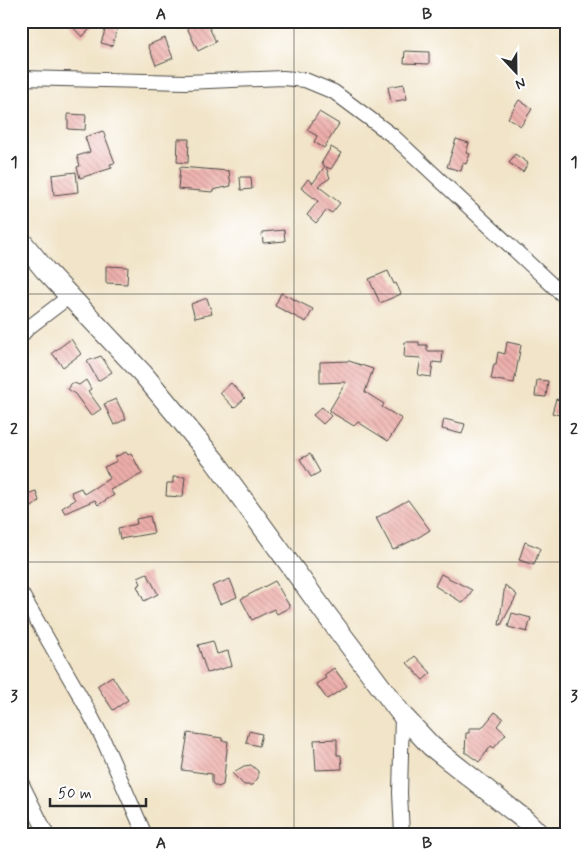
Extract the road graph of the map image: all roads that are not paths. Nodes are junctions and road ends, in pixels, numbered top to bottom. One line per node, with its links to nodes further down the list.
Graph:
1 (21, 78): 4 (street)
2 (21, 241): 3 (street)
3 (70, 296): 5 (street); 7 (street)
4 (567, 299)
5 (21, 336)
6 (21, 593): 10 (street)
7 (402, 715): 11 (street); 12 (street)
8 (21, 782): 9 (street)
9 (47, 835)
10 (145, 835)
11 (402, 835)
12 (540, 835)

